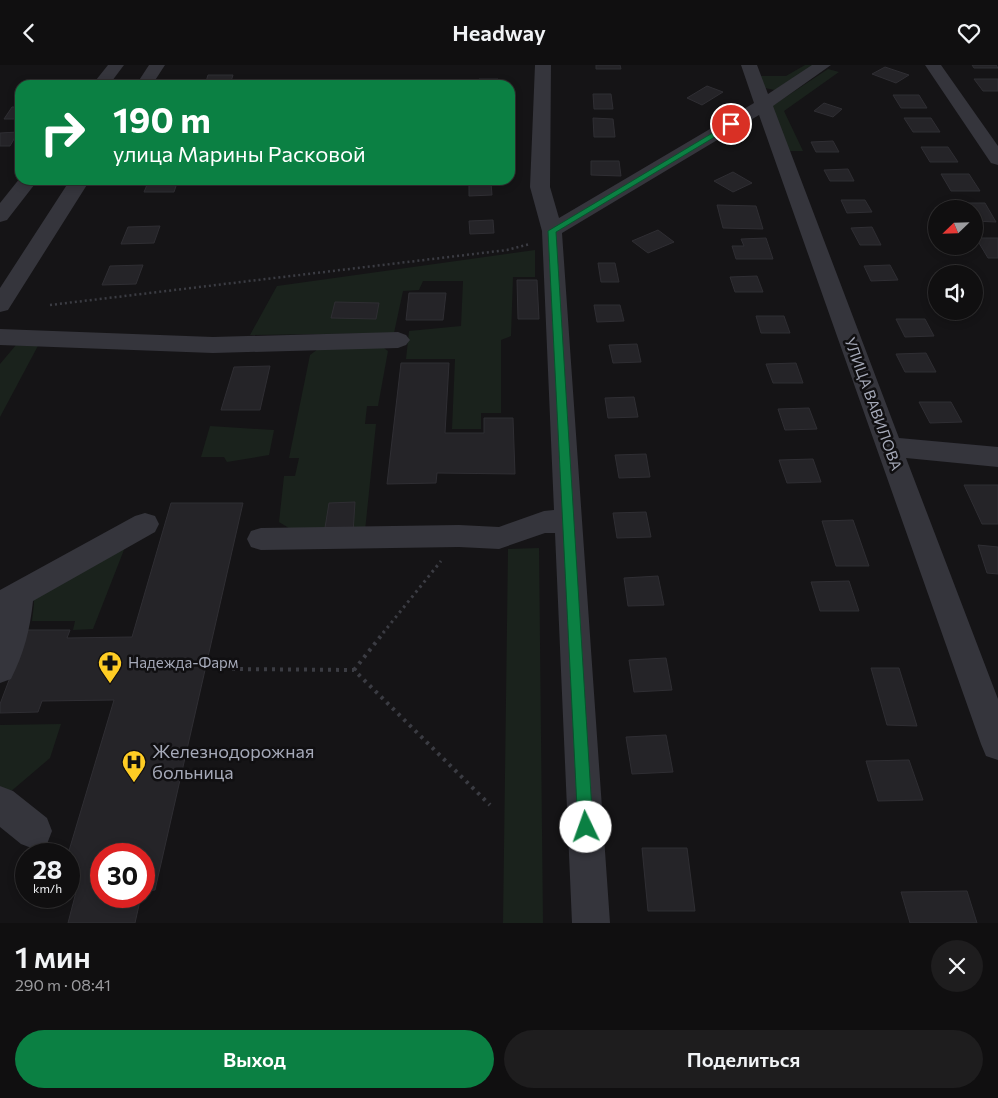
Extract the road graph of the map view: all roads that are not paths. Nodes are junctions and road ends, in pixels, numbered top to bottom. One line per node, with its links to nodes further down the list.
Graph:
1 (116, 65): 7 (street)
2 (157, 65): 8 (street)
3 (543, 65): 14 (street)
4 (749, 65): 9 (street, УЛИЦА ВАВИЛОВА)
5 (823, 65): 9 (street)
6 (933, 65): 10 (street)
7 (104, 80)
8 (147, 80)
9 (763, 105): 14 (street); 18 (street, УЛИЦА ВАВИЛОВА)
10 (998, 159)
11 (24, 185): 13 (street)
12 (77, 185): 15 (street)
13 (0, 216)
14 (552, 234): 20 (street)
15 (0, 305)
16 (398, 340): 17 (street)
17 (2, 342)
18 (889, 447): 19 (street); 25 (street, УЛИЦА ВАВИЛОВА)
19 (998, 457)
20 (568, 521): 22 (street); 28 (street)
21 (145, 524): 23 (street)
22 (261, 539)
23 (9, 600): 24 (street)
24 (0, 669)
25 (998, 744)
26 (0, 804): 27 (street)
27 (34, 831)
28 (591, 923)

